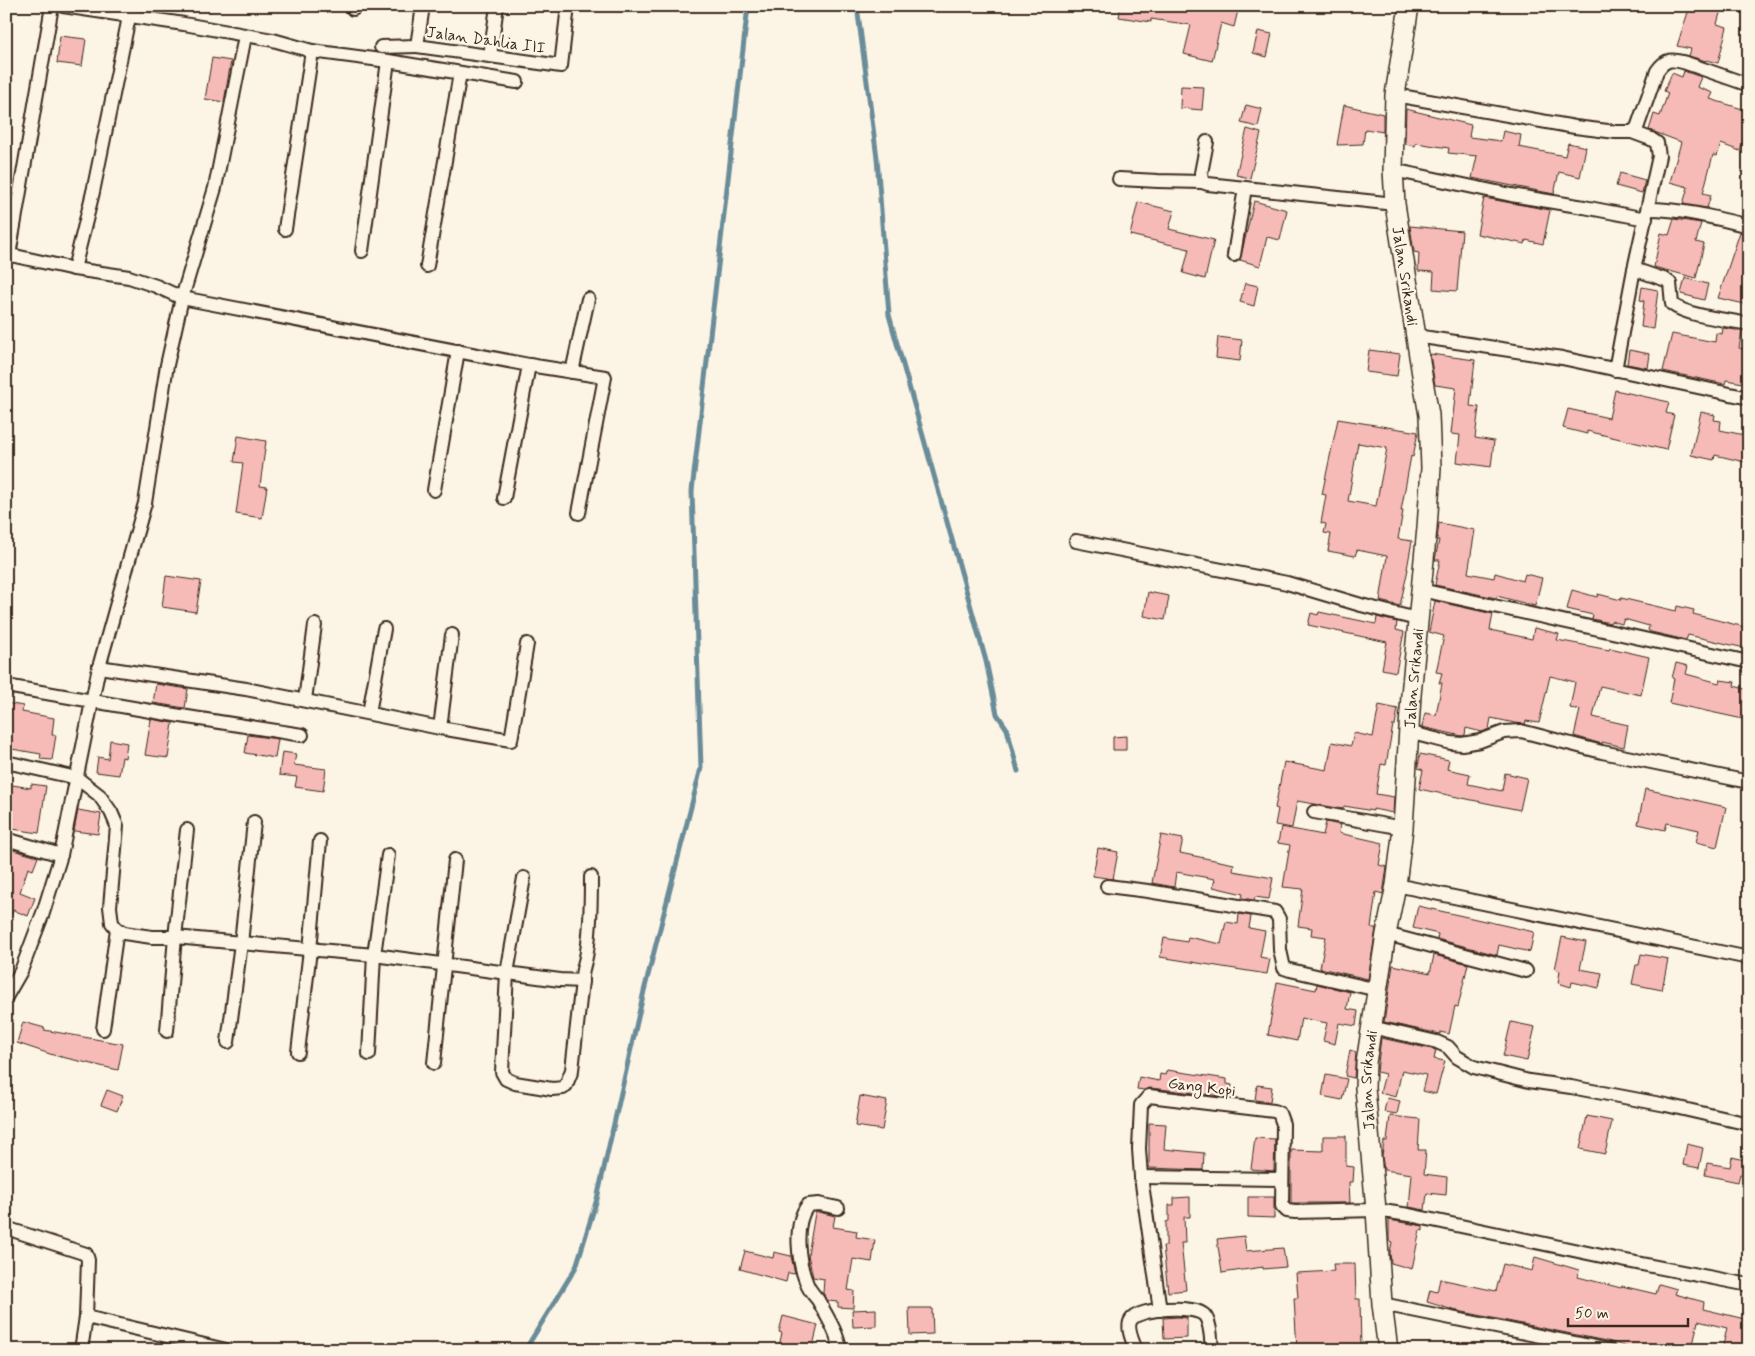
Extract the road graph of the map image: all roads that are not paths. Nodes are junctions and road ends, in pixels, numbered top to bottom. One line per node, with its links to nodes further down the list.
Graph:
1 (52, 6): 29 (street)
2 (63, 6): 7 (street)
3 (423, 6): 9 (street, Jalan Dahlia III)
4 (496, 6): 12 (street)
5 (568, 6): 12 (street, Jalan Dahlia III)
6 (1409, 6): 17 (street, Jalan Srikandi)
7 (129, 17): 8 (street); 32 (street)
8 (245, 36): 11 (street); 34 (street)
9 (417, 46): 10 (street); 12 (street, Jalan Dahlia III)
10 (381, 47)
11 (312, 50): 13 (street); 27 (street)
12 (490, 56)
13 (388, 61): 14 (street); 28 (street)
14 (460, 73): 15 (street); 31 (street)
15 (517, 82)
16 (1749, 85): 18 (street)
17 (1395, 95): 18 (street); 20 (street, Jalan Srikandi)
18 (1632, 132): 25 (street)
19 (1207, 142): 22 (street)
20 (1393, 170): 24 (street, Jalan Srikandi); 25 (street)
21 (1119, 179): 22 (street)
22 (1202, 182): 23 (street)
23 (1245, 188): 24 (street); 30 (street)
24 (1395, 204): 37 (street, Jalan Srikandi)
25 (1647, 214): 26 (street); 33 (street)
26 (1749, 226)
27 (285, 228)
28 (362, 251)
29 (8, 255): 32 (street)
30 (1234, 255)
31 (427, 266)
32 (74, 269): 34 (street)
33 (1634, 269): 36 (street); 40 (street)
34 (182, 298): 38 (street); 54 (street)
35 (588, 299): 41 (street)
36 (1749, 324)
37 (1416, 336): 40 (street); 47 (street, Jalan Srikandi)
38 (458, 351): 39 (street); 43 (street)
39 (529, 365): 41 (street); 44 (street)
40 (1615, 370): 42 (street)
41 (572, 372): 45 (street)
42 (1749, 398)
43 (434, 490)
44 (504, 498)
45 (579, 513)
46 (1076, 541): 48 (street)
47 (1421, 590): 48 (street, Jalan Srikandi); 53 (street)
48 (1417, 619): 60 (street, Jalan Srikandi)
49 (315, 625): 56 (street)
50 (384, 629): 58 (street)
51 (452, 635): 59 (street)
52 (527, 644): 59 (street)
53 (1749, 662)
54 (99, 667): 56 (street); 57 (street)
55 (6, 686): 57 (street)
56 (305, 700): 58 (street)
57 (92, 701): 61 (street); 63 (street)
58 (369, 713): 59 (street)
59 (440, 728)
60 (1408, 732): 64 (street); 67 (street, Jalan Srikandi)
61 (302, 735)
62 (6, 762): 63 (street)
63 (77, 778): 71 (street); 78 (street)
64 (1749, 782)
65 (1314, 812): 67 (street)
66 (254, 822): 81 (street)
67 (1404, 828): 76 (street, Jalan Srikandi)
68 (187, 830): 80 (street)
69 (6, 840): 71 (street)
70 (320, 841): 82 (street)
71 (61, 855): 90 (street)
72 (388, 855): 83 (street)
73 (455, 860): 85 (street)
74 (591, 877): 88 (street)
75 (524, 878): 87 (street)
76 (1396, 885): 79 (street, Jalan Srikandi); 84 (street)
77 (1107, 886): 89 (street)
78 (117, 929): 80 (street); 92 (street)
79 (1386, 934): 86 (street); 89 (street, Jalan Srikandi)
80 (175, 937): 81 (street); 93 (street)
81 (241, 943): 82 (street); 94 (street)
82 (310, 950): 83 (street); 95 (street)
83 (374, 955): 85 (street); 96 (street)
84 (1749, 958)
85 (445, 964): 87 (street); 97 (street)
86 (1526, 971)
87 (507, 973): 88 (street); 88 (street)
88 (582, 981)
89 (1378, 990): 91 (street, Jalan Srikandi)
90 (6, 997)
91 (1371, 1028): 98 (street); 102 (street, Jalan Srikandi)
92 (103, 1029)
93 (168, 1031)
94 (228, 1042)
95 (298, 1052)
96 (369, 1054)
97 (434, 1063)
98 (1749, 1124)
99 (1141, 1177): 100 (street); 100 (street, Gang Kopi); 106 (street, Gang Kopi)
100 (1281, 1179): 102 (street, Gang Kopi)
101 (838, 1208): 110 (street)
102 (1376, 1210): 104 (street, Gang Kopi); 105 (street, Jalan Srikandi)
103 (6, 1228): 107 (street)
104 (1749, 1285)
105 (1382, 1304): 113 (street, Jalan Srikandi); 114 (street)
106 (1160, 1310): 111 (street); 112 (street)
107 (86, 1317): 108 (street); 109 (street)
108 (81, 1350)
109 (226, 1350)
110 (840, 1350)
111 (1136, 1350)
112 (1212, 1350)
113 (1388, 1350)
114 (1609, 1350)

